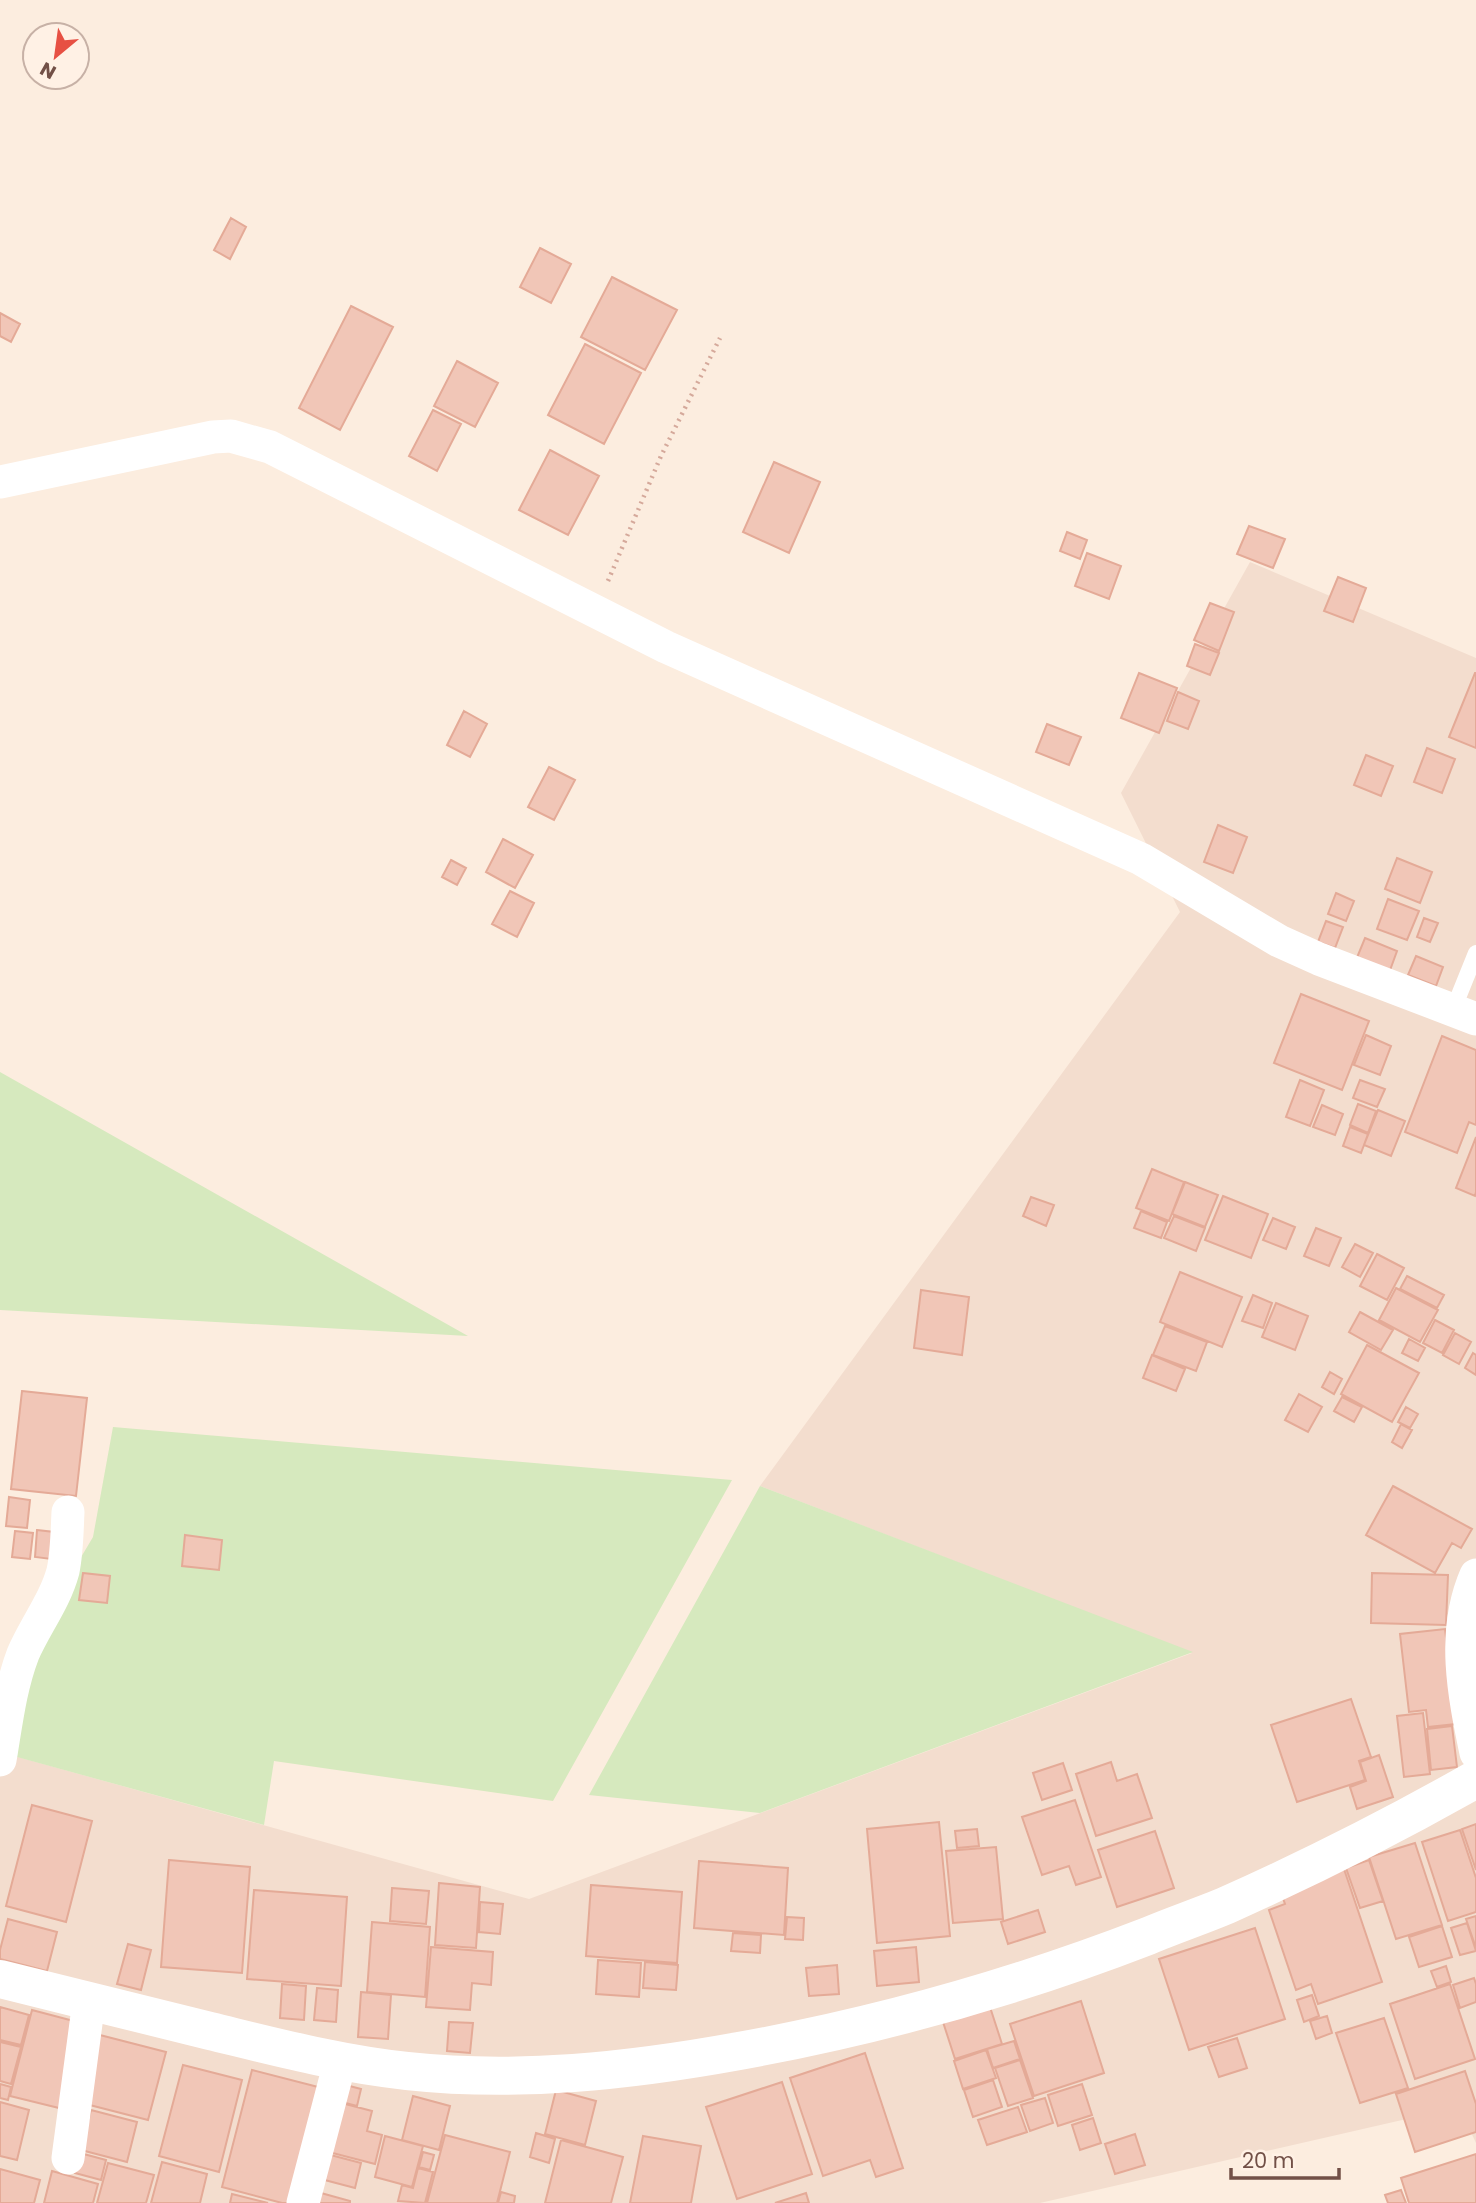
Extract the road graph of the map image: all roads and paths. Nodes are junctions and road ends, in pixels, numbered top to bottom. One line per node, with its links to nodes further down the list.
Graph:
1 (720, 338): 3 (path)
2 (0, 482): 3 (street)
3 (595, 610): 5 (street)
4 (1476, 953): 5 (lane)
5 (1464, 1015)
6 (68, 1512): 9 (street)
7 (1476, 1575): 8 (street)
8 (1476, 1754)
9 (0, 1760)
10 (1476, 1779): 13 (street)
11 (0, 1979): 12 (street)
12 (89, 2001): 13 (street); 14 (street)
13 (340, 2062): 15 (street)
14 (68, 2158)
15 (303, 2203)

